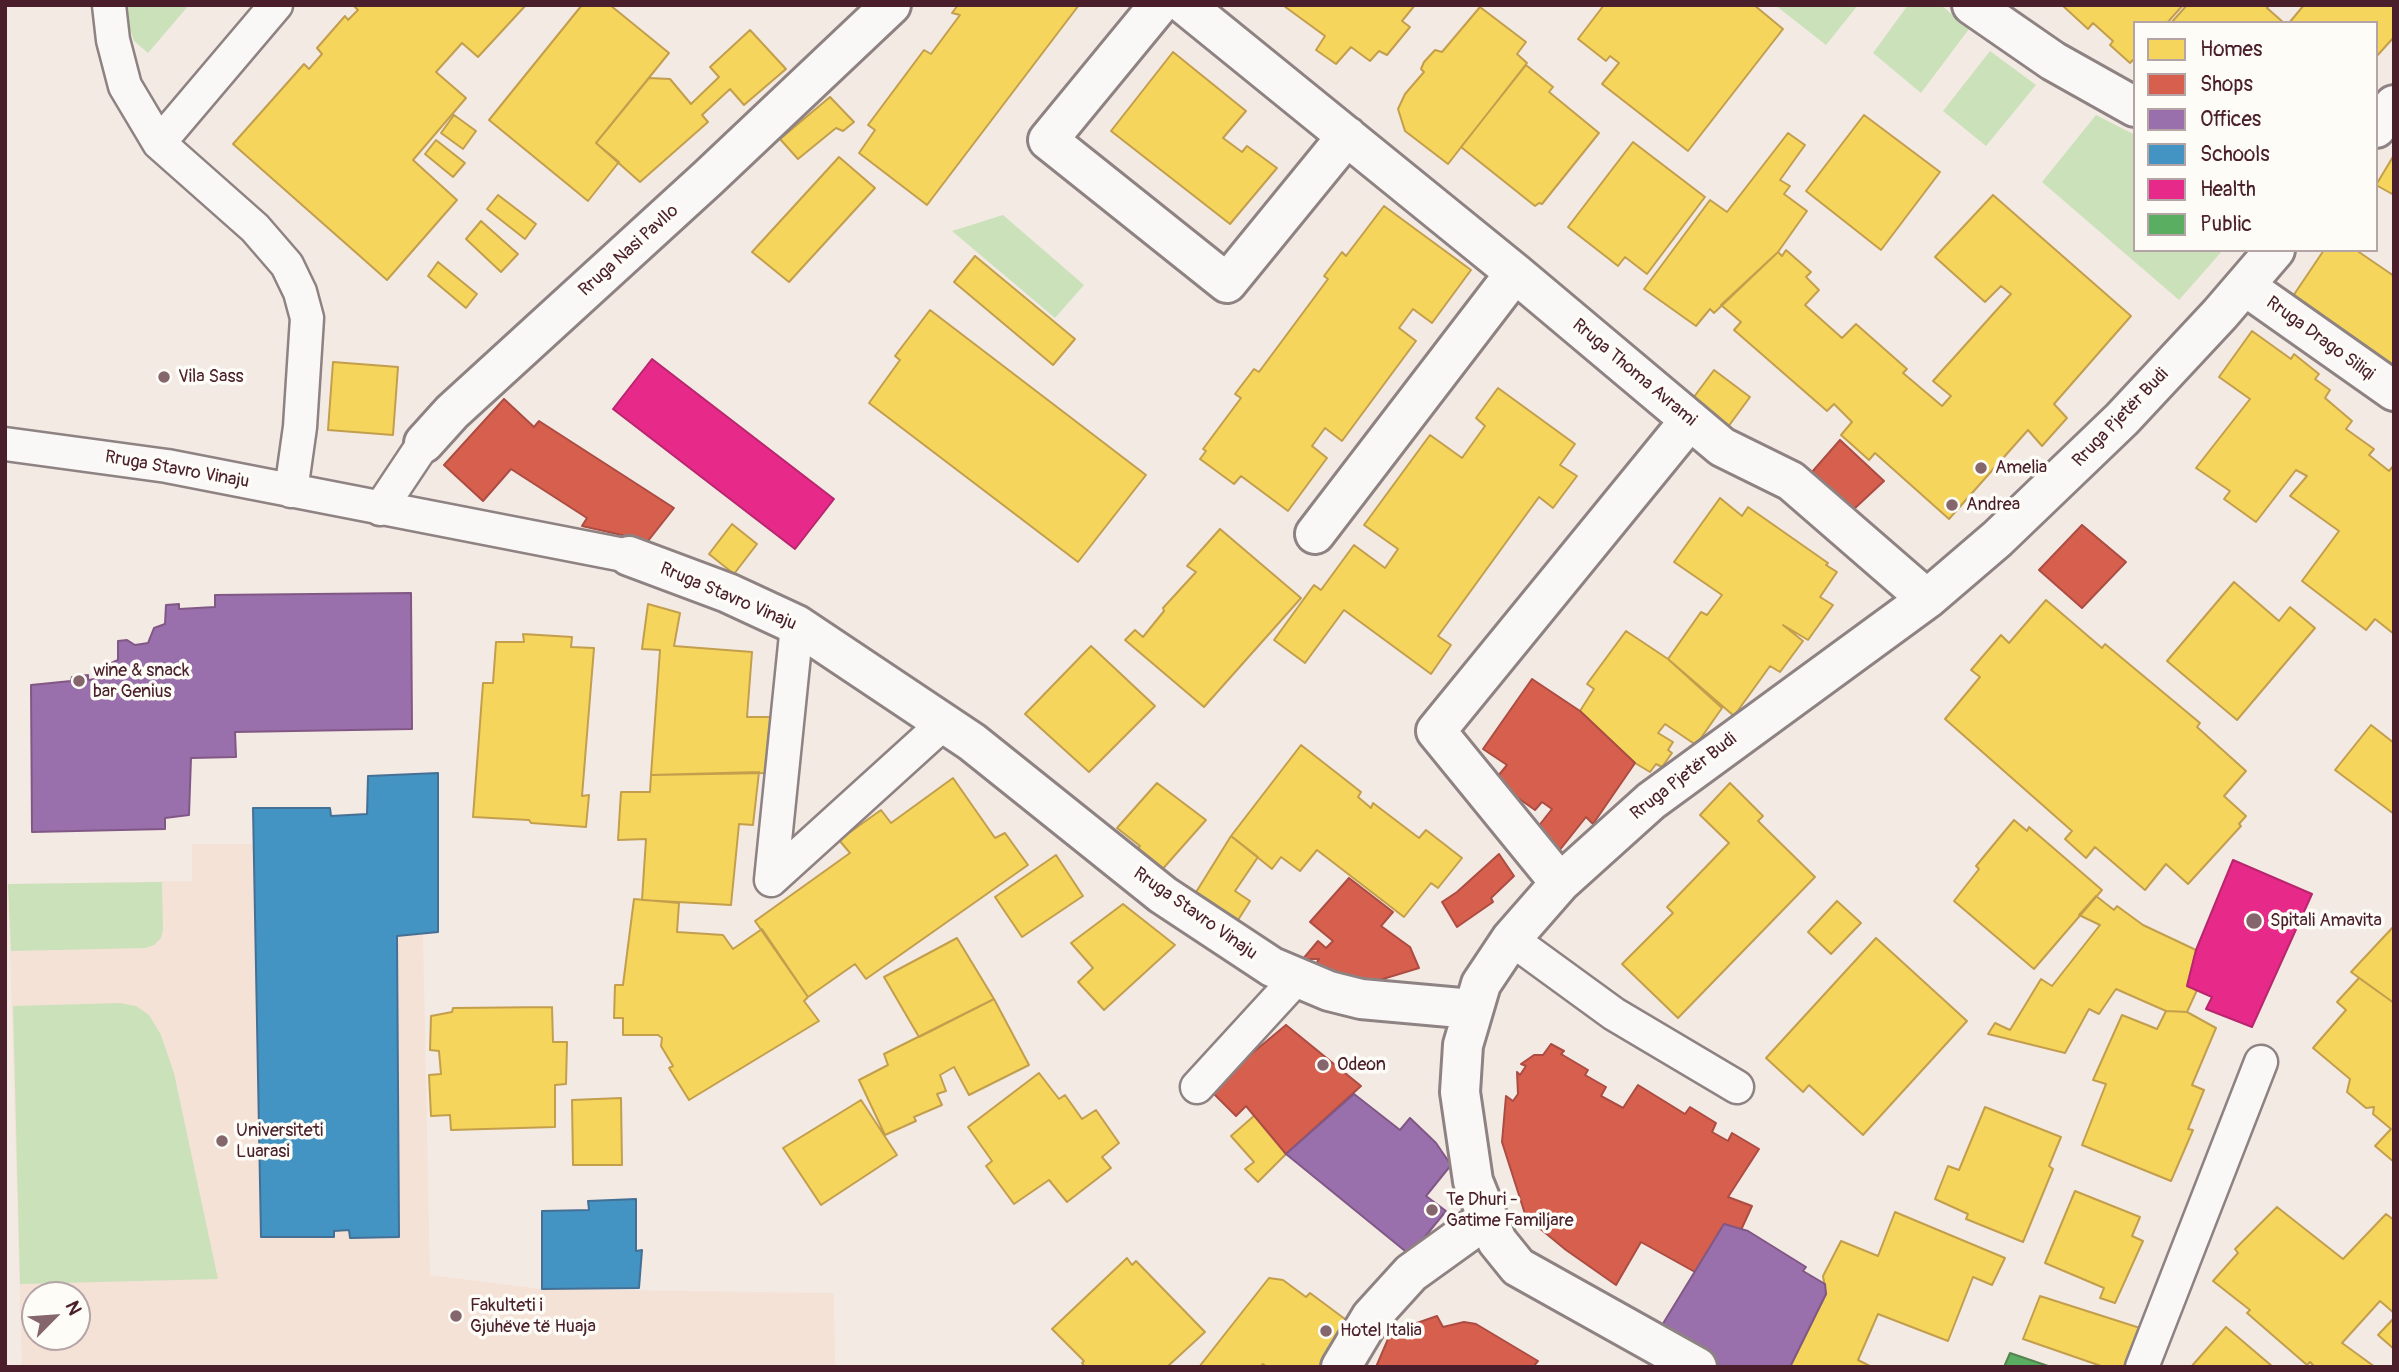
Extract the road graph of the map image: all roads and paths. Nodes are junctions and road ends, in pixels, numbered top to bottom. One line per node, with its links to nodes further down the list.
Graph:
1 (109, 5): 9 (lane)
2 (276, 5): 9 (lane)
3 (891, 5): 15 (street, Rruga Nasi Pavllo)
4 (1159, 5): 8 (street)
5 (1185, 5): 8 (street, Rruga Thoma Avrami)
6 (1972, 5): 7 (street)
7 (2133, 106)
8 (1347, 136): 11 (street, Rruga Thoma Avrami)
9 (159, 143): 17 (lane)
10 (2273, 252): 12 (street, Rruga Pjetër Budi)
11 (1516, 273): 14 (street, Rruga Thoma Avrami); 19 (street)
12 (2245, 286): 13 (street, Rruga Drago Siliqi); 21 (street, Rruga Pjetër Budi)
13 (2394, 391)
14 (1690, 420): 21 (street, Rruga Thoma Avrami); 24 (street)
15 (424, 443): 18 (lane, Rruga Nasi Pavllo)
16 (5, 444): 17 (lane, Rruga Stavro Vinaju)
17 (292, 491): 18 (lane, Rruga Stavro Vinaju)
18 (380, 509): 20 (lane, Rruga Stavro Vinaju)
19 (1315, 534)
20 (629, 556): 22 (street, Rruga Stavro Vinaju)
21 (1927, 598): 24 (street, Rruga Pjetër Budi)
22 (797, 625): 23 (street, Rruga Stavro Vinaju); 23 (lane)
23 (944, 723): 26 (street, Rruga Stavro Vinaju)
24 (1560, 883): 25 (street, Rruga Pjetër Budi)
25 (1511, 939): 27 (street, Rruga Pjetër Budi); 30 (lane)
26 (1296, 979): 27 (street, Rruga Stavro Vinaju); 29 (lane)
27 (1472, 1009): 31 (street, Rruga Pjetër Budi)
28 (2261, 1062): 34 (lane)
29 (1197, 1087)
30 (1737, 1087)
31 (1486, 1219): 32 (street); 33 (street, Rruga Pjetër Budi)
32 (1342, 1367)
33 (1697, 1367)
34 (2142, 1367)

